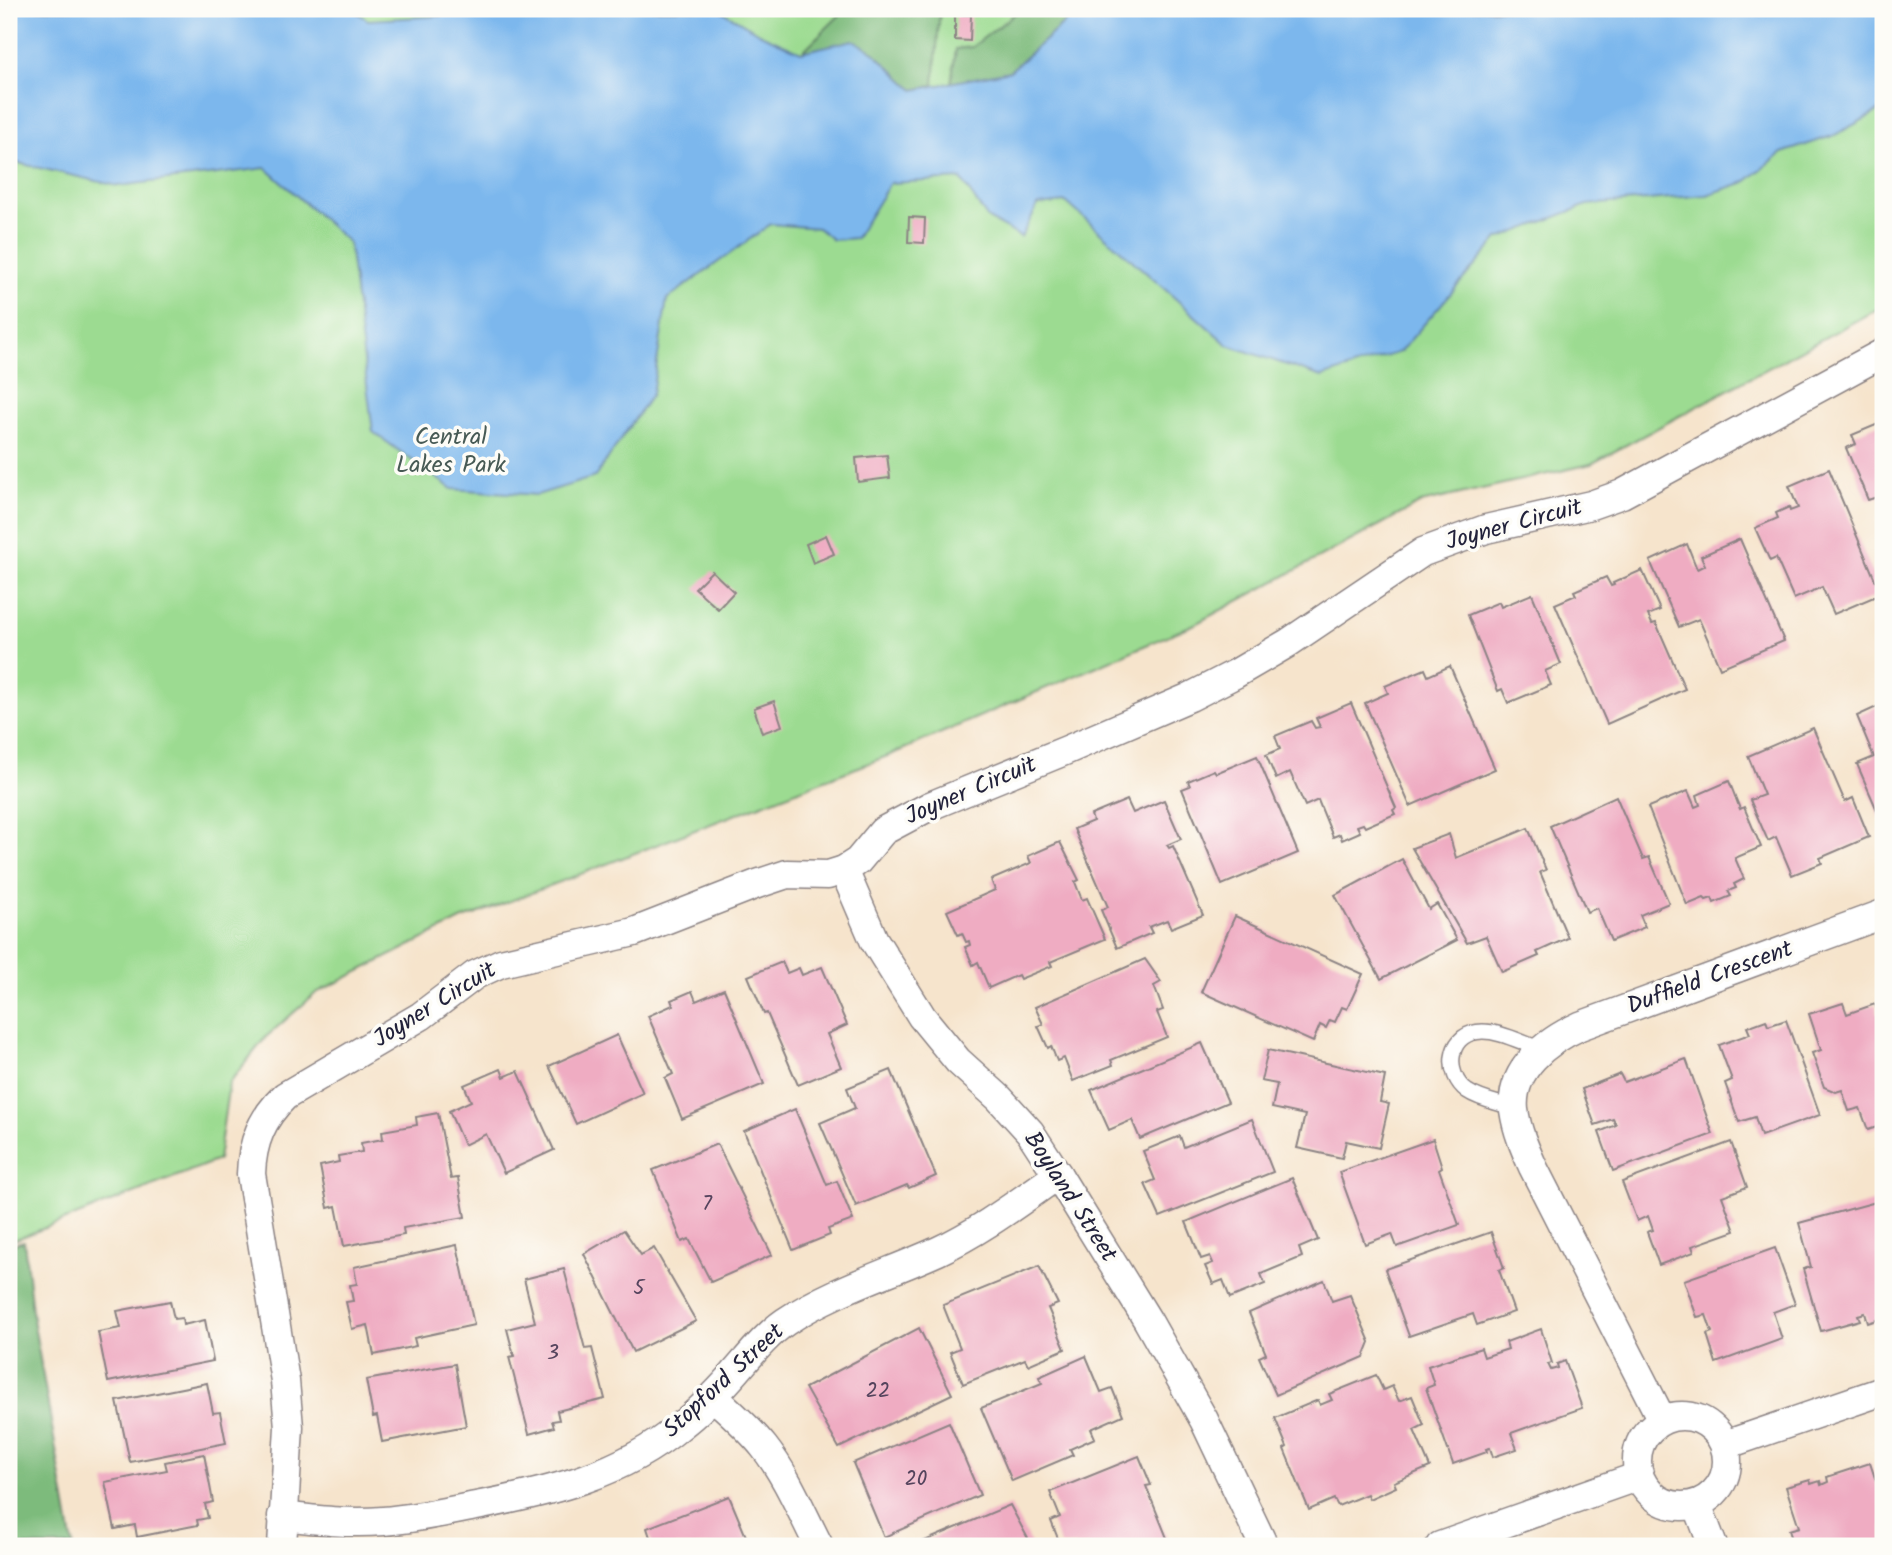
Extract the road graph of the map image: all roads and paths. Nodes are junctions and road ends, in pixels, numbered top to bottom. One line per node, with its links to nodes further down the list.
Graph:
1 (1883, 353): 2 (street, Joyner Circuit)
2 (844, 870): 6 (street, Boyland Street); 13 (street, Joyner Circuit)
3 (1883, 914): 4 (street, Duffield Crescent)
4 (1541, 1049): 5 (street, Duffield Crescent); 5 (lane)
5 (1514, 1108): 9 (street, Duffield Crescent)
6 (1058, 1175): 8 (street, Stopford Street); 16 (street, Boyland Street)
7 (1883, 1391): 10 (street)
8 (714, 1397): 13 (street, Stopford Street); 15 (street)
9 (1662, 1420): 10 (street); 11 (street)
10 (1725, 1445): 12 (street)
11 (1639, 1476): 12 (street); 17 (street)
12 (1698, 1504): 18 (street)
13 (282, 1517): 14 (street, Joyner Circuit)
14 (282, 1546)
15 (819, 1546)
16 (1264, 1546)
17 (1440, 1546)
18 (1713, 1546)

